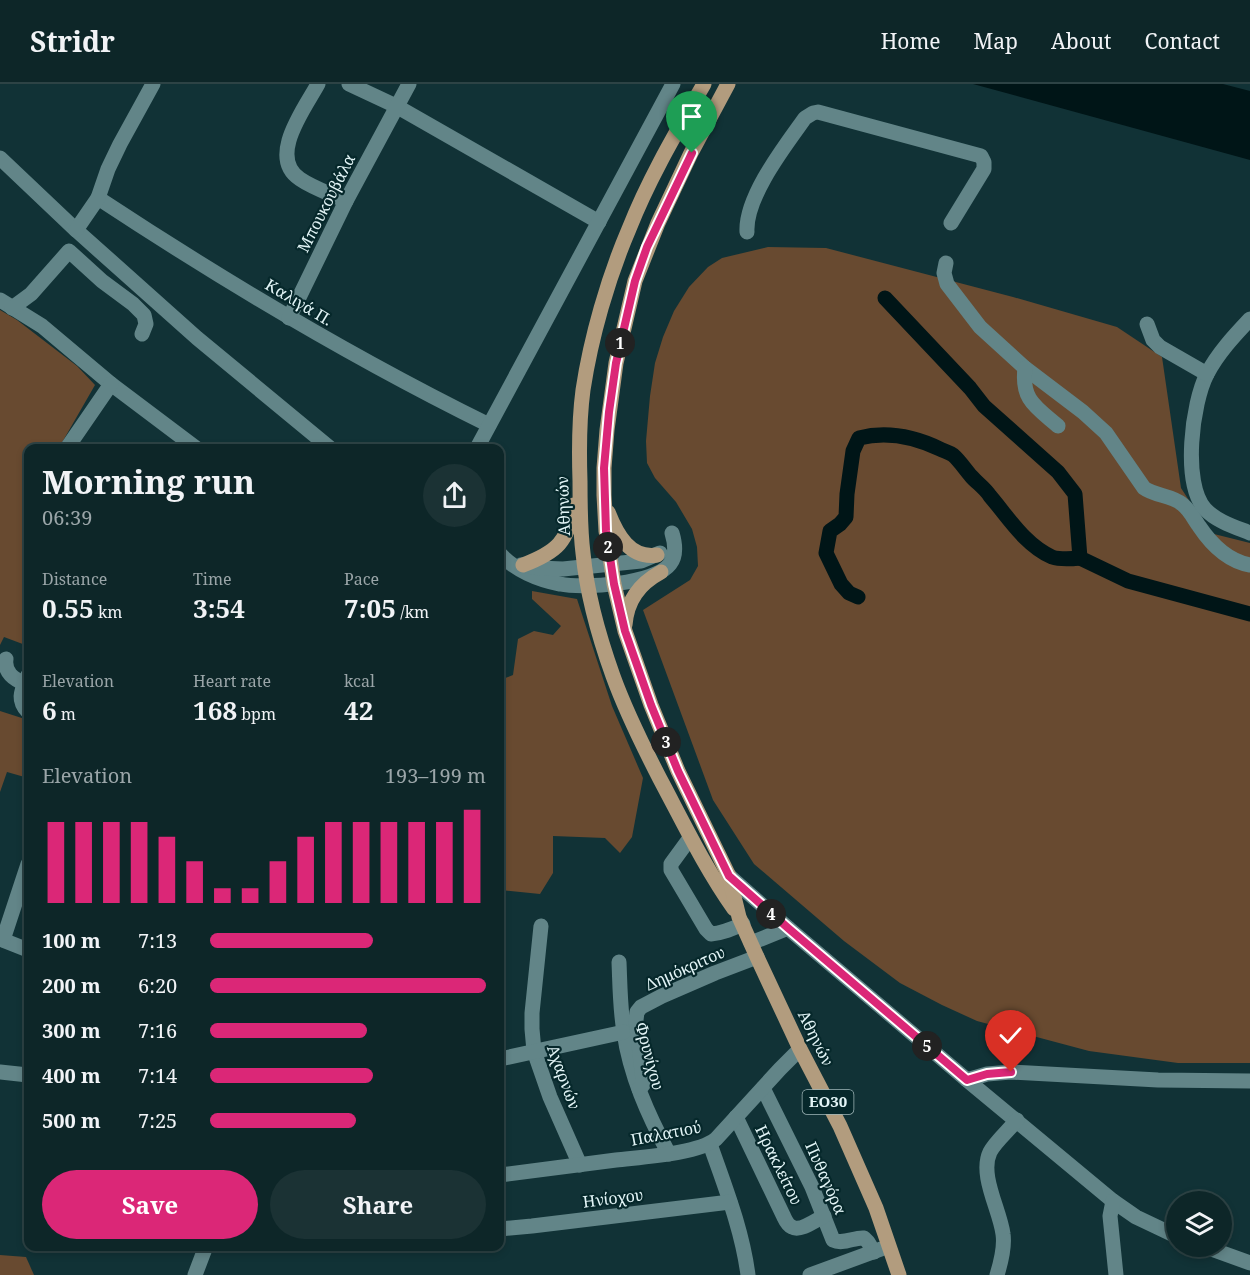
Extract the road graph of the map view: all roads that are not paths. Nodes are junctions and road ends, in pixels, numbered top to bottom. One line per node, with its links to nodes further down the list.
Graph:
1 (153, 84): 10 (street)
2 (318, 84): 11 (street)
3 (349, 84): 8 (street)
4 (409, 84): 8 (street, Μπουκουβάλα)
5 (673, 84): 12 (street)
6 (704, 84): 31 (main road, Αθηνών / ΕΟ30)
7 (728, 84): 32 (main road, Αθηνών / ΕΟ30)
8 (396, 106): 11 (street, Μπουκουβάλα); 12 (street)
9 (0, 158): 14 (street)
10 (98, 198): 14 (street); 18 (street, Καλιγά Π.)
11 (346, 201): 18 (street, Μπουκουβάλα)
12 (599, 222): 25 (street)
13 (951, 223): 15 (street)
14 (76, 230): 29 (street)
15 (747, 232)
16 (946, 263): 22 (street)
17 (6, 304): 21 (street); 24 (street)
18 (289, 318): 25 (street, Καλιγά Π.)
19 (1250, 320): 23 (street)
20 (1148, 324): 23 (street)
21 (142, 334)
22 (1025, 368): 26 (street); 37 (street)
23 (1207, 374): 33 (street)
24 (111, 384): 27 (street); 28 (street)
25 (489, 425): 30 (street)
26 (1058, 426)
27 (70, 444)
28 (191, 444)
29 (325, 444)
30 (479, 444)
31 (580, 485): 35 (main road); 38 (main road, Αθηνών / ΕΟ30)
32 (604, 495): 34 (main road); 36 (main road, Αθηνών / ΕΟ30)
33 (1250, 533)
34 (657, 555): 36 (street); 39 (street)
35 (510, 560): 38 (street); 41 (street)
36 (611, 565): 38 (street); 40 (main road, Αθηνών / ΕΟ30)
37 (1250, 565)
38 (585, 567): 41 (main road, Αθηνών / ΕΟ30)
39 (661, 572): 40 (street); 42 (main road)
40 (614, 584): 41 (street); 42 (main road, Αθηνών / ΕΟ30)
41 (588, 586): 47 (main road, Αθηνών / ΕΟ30)
42 (625, 631): 49 (main road, Αθηνών / ΕΟ30)
43 (6, 659): 44 (street)
44 (24, 680)
45 (24, 687): 46 (street)
46 (24, 706)
47 (690, 838): 49 (main road, Αθηνών / ΕΟ30); 50 (street)
48 (24, 875): 53 (street)
49 (722, 880): 50 (main road, Αθηνών / ΕΟ30); 52 (street)
50 (741, 921): 55 (main road, Αθηνών / ΕΟ30)
51 (542, 926): 59 (street, Αχαρνών)
52 (788, 928): 55 (street, Δημόκριτου); 63 (street)
53 (1, 940): 54 (street)
54 (24, 949)
55 (754, 950): 58 (main road, Αθηνών / ΕΟ30); 66 (street, Δημόκριτου)
56 (619, 962): 57 (street, Φρυνίχου)
57 (624, 1032): 59 (street); 66 (street, Φρυνίχου)
58 (800, 1049): 65 (street, Παλατιού); 78 (main road, Αθηνών / ΕΟ30)
59 (534, 1051): 60 (street); 71 (street, Αχαρνών)
60 (504, 1058)
61 (0, 1072): 62 (street)
62 (24, 1075)
63 (967, 1080): 64 (street); 68 (street)
64 (1250, 1082)
65 (763, 1088): 67 (street, Παλατιού); 75 (street, Πυθαγόρα)
66 (639, 1089): 70 (street, Φρυνίχου)
67 (736, 1117): 69 (street, Παλατιού); 75 (street, Ηρακλείτου)
68 (1017, 1120): 73 (street); 88 (street)
69 (710, 1144): 70 (street, Παλατιού); 74 (street)
70 (669, 1154): 71 (street, Παλατιού)
71 (580, 1165): 72 (street, Παλατιού)
72 (504, 1174)
73 (1113, 1201): 77 (street); 89 (street)
74 (730, 1202): 76 (street, Ηνίοχου); 85 (street)
75 (824, 1216): 80 (street, Πυθαγόρα)
76 (504, 1229)
77 (1166, 1232)
78 (889, 1245): 80 (street); 87 (main road, Αθηνών / ΕΟ30)
79 (204, 1251): 84 (street)
80 (874, 1252): 83 (street)
81 (1232, 1256): 82 (street)
82 (1250, 1263)
83 (842, 1270): 86 (street)
84 (195, 1275)
85 (748, 1275)
86 (810, 1275)
87 (899, 1275)
88 (997, 1275)
89 (1116, 1275)

